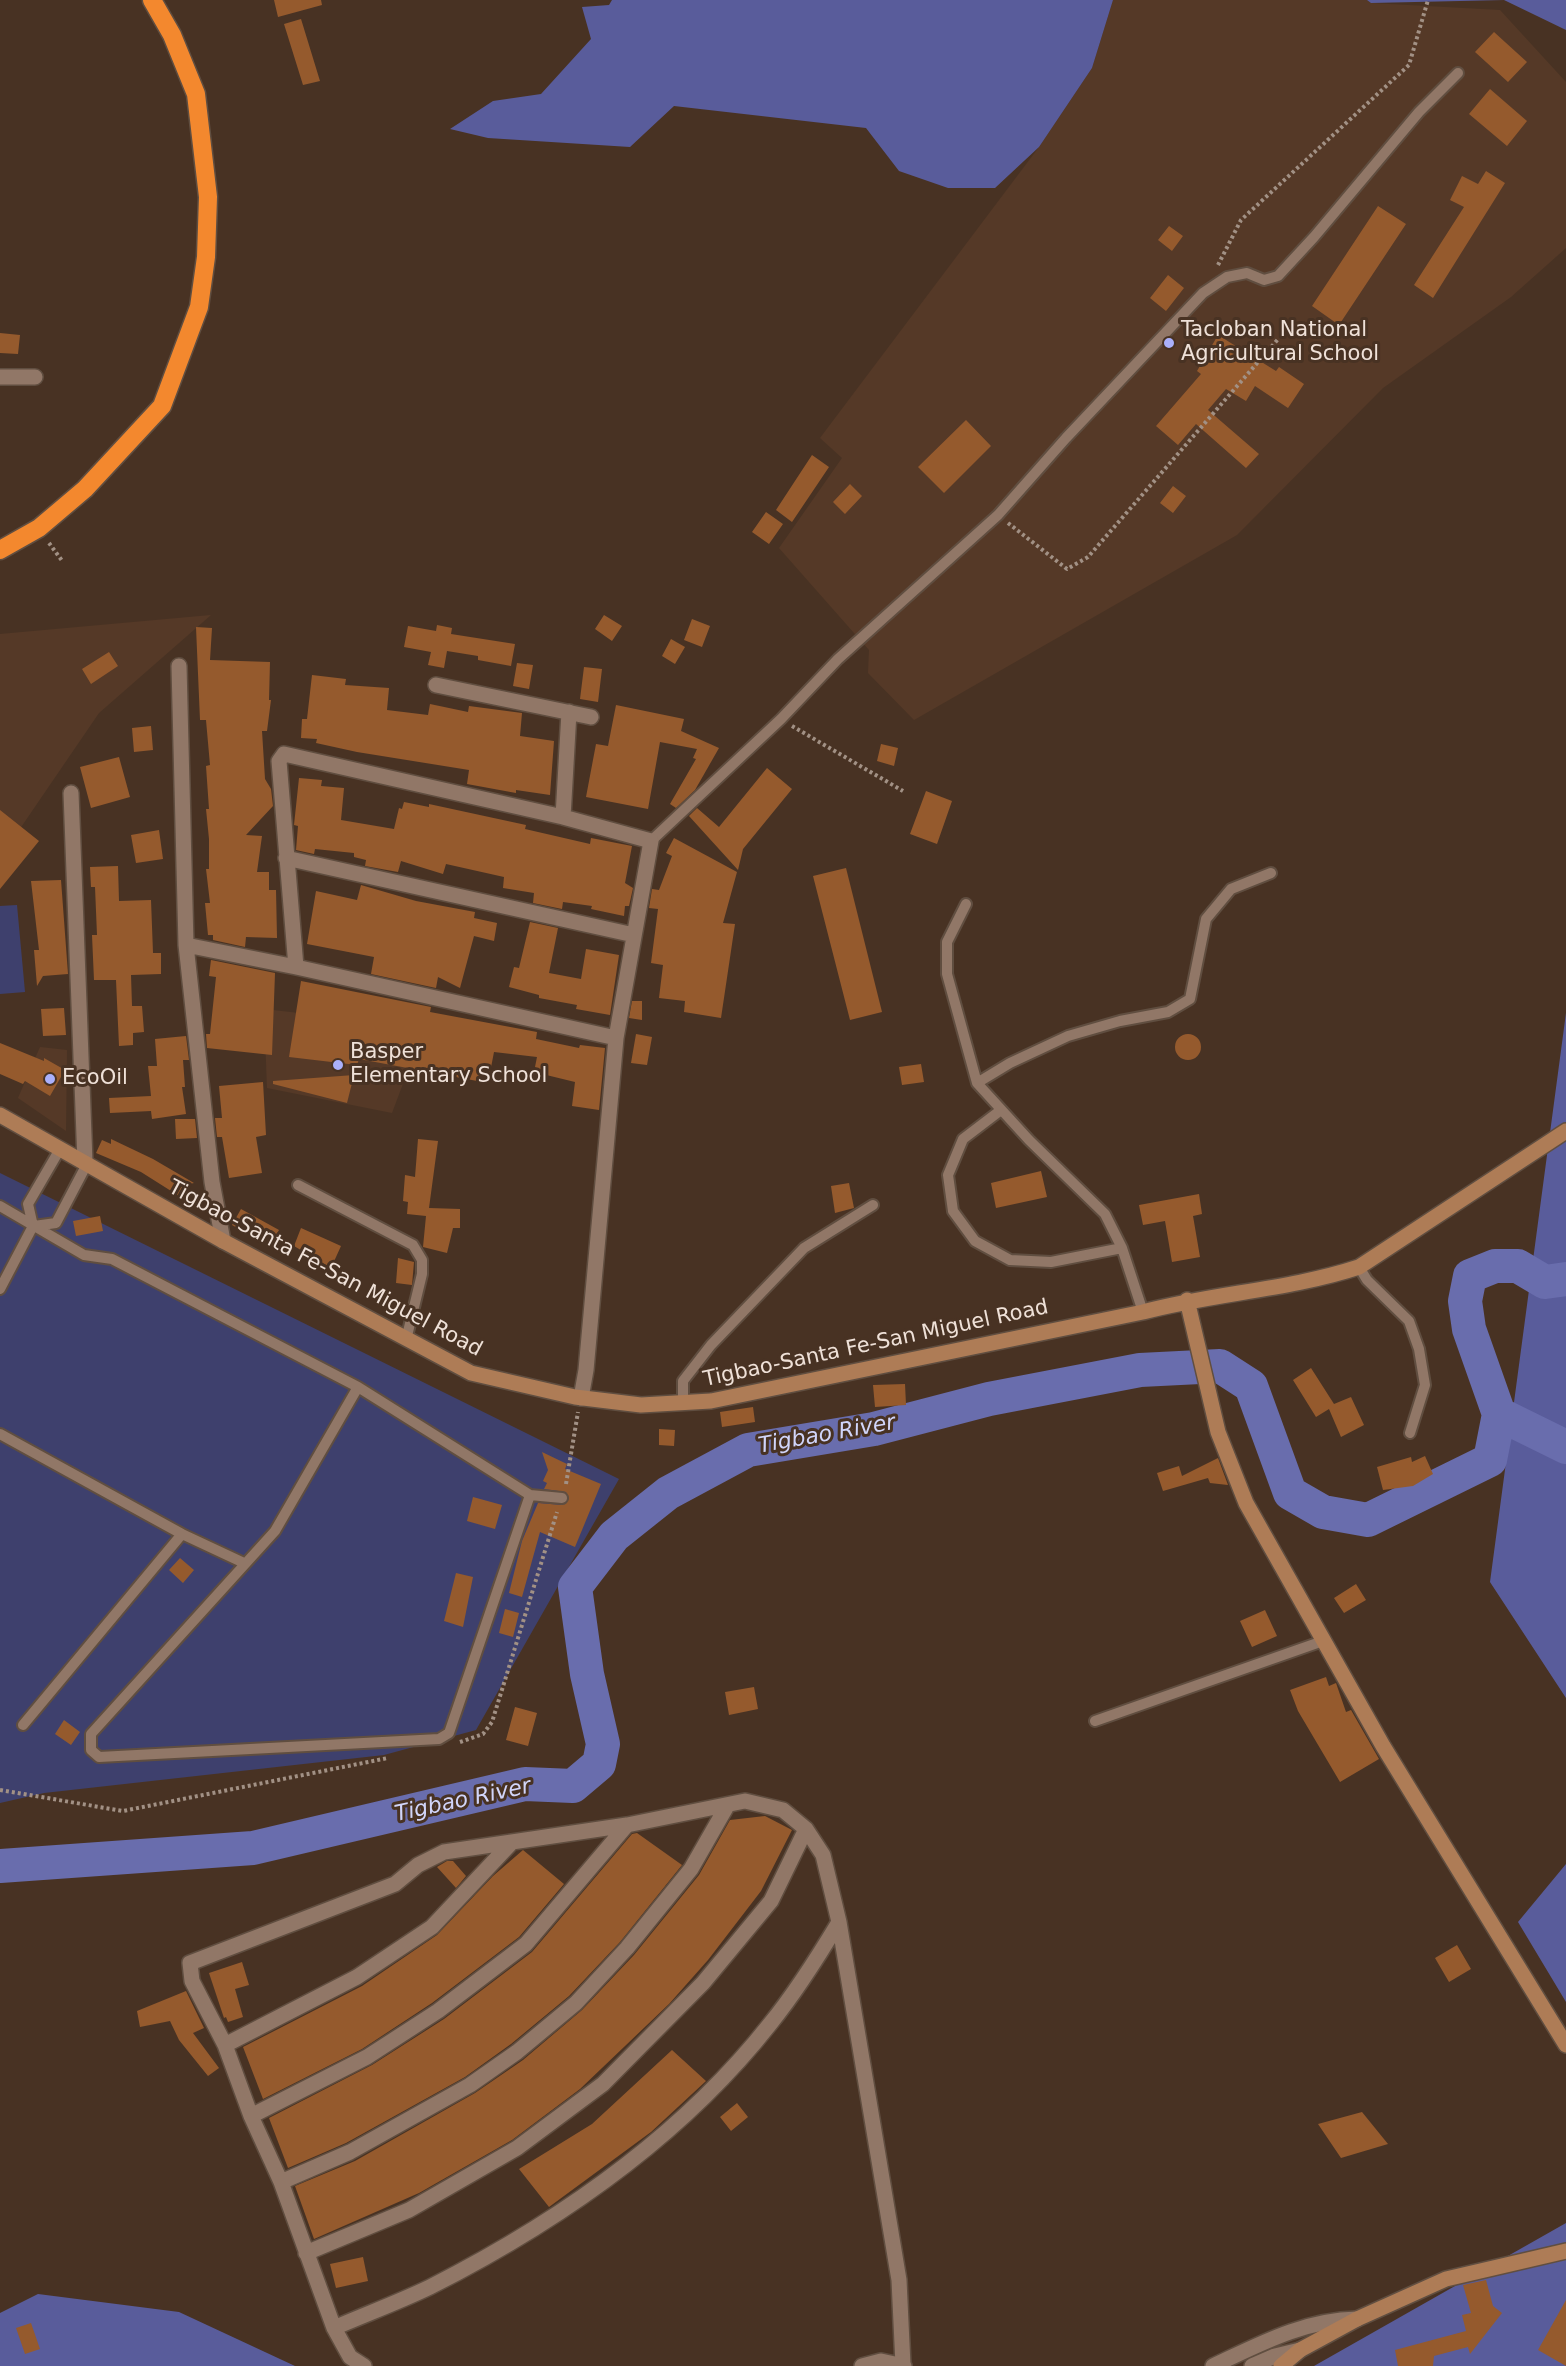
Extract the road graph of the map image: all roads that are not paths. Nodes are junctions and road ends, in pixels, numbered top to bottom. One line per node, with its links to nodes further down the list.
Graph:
1 (152, 0): 5 (highway)
2 (1458, 73): 12 (lane)
3 (0, 377): 4 (street)
4 (35, 377)
5 (0, 550)
6 (179, 666): 17 (street)
7 (436, 686): 8 (street)
8 (569, 712): 9 (street); 11 (street)
9 (591, 717)
10 (71, 793): 25 (street)
11 (563, 817): 12 (street); 13 (street)
12 (651, 841): 16 (street)
13 (286, 858): 16 (street); 18 (street)
14 (1271, 873): 20 (lane)
15 (966, 903): 20 (lane)
16 (634, 935): 19 (street)
17 (186, 945): 18 (street); 30 (street)
18 (296, 966): 19 (street)
19 (615, 1038): 38 (street)
20 (977, 1083): 21 (lane)
21 (1001, 1110): 31 (lane); 31 (lane)
22 (0, 1115): 24 (main road, Tigbao-Santa Fe-San Miguel Road)
23 (1566, 1131): 32 (main road, Tigbao-Santa Fe-San Miguel Road)
24 (60, 1149): 25 (main road, Tigbao-Santa Fe-San Miguel Road); 29 (lane)
25 (86, 1163): 29 (lane); 30 (main road, Tigbao-Santa Fe-San Miguel Road)
26 (298, 1185): 36 (lane)
27 (873, 1205): 39 (lane)
28 (0, 1206): 29 (lane)
29 (33, 1226): 33 (lane); 37 (lane)
30 (223, 1241): 36 (main road, Tigbao-Santa Fe-San Miguel Road)
31 (1122, 1248): 35 (lane)
32 (1359, 1267): 34 (main road, Tigbao-Santa Fe-San Miguel Road); 40 (lane)
33 (0, 1289)
34 (1187, 1300): 35 (main road, Tigbao-Santa Fe-San Miguel Road); 46 (main road)
35 (1143, 1312): 39 (main road, Tigbao-Santa Fe-San Miguel Road)
36 (406, 1340): 38 (main road, Tigbao-Santa Fe-San Miguel Road)
37 (358, 1387): 42 (lane); 45 (lane)
38 (581, 1398): 39 (main road, Tigbao-Santa Fe-San Miguel Road)
39 (683, 1402)
40 (1410, 1433)
41 (0, 1434): 44 (lane)
42 (530, 1496): 43 (lane); 45 (lane)
43 (561, 1498)
44 (182, 1534): 45 (lane); 48 (lane)
45 (244, 1563)
46 (1323, 1641): 47 (lane); 55 (main road)
47 (1095, 1721)
48 (23, 1725)
49 (727, 1806): 50 (street); 51 (street); 57 (street)
50 (627, 1825): 52 (street); 56 (street)
51 (806, 1829): 53 (street); 59 (street)
52 (512, 1842): 54 (street); 54 (street)
53 (839, 1922): 61 (street); 65 (street)
54 (225, 2045): 56 (street)
55 (1566, 2045)
56 (251, 2116): 57 (street)
57 (281, 2182): 59 (street)
58 (1566, 2251): 60 (main road)
59 (306, 2253): 61 (street)
60 (1357, 2319): 62 (main road); 66 (street)
61 (334, 2328): 63 (street)
62 (1300, 2350): 67 (street); 68 (main road)
63 (363, 2366)
64 (862, 2366): 65 (street)
65 (904, 2366)
66 (1213, 2366)
67 (1252, 2366)
68 (1281, 2366)

